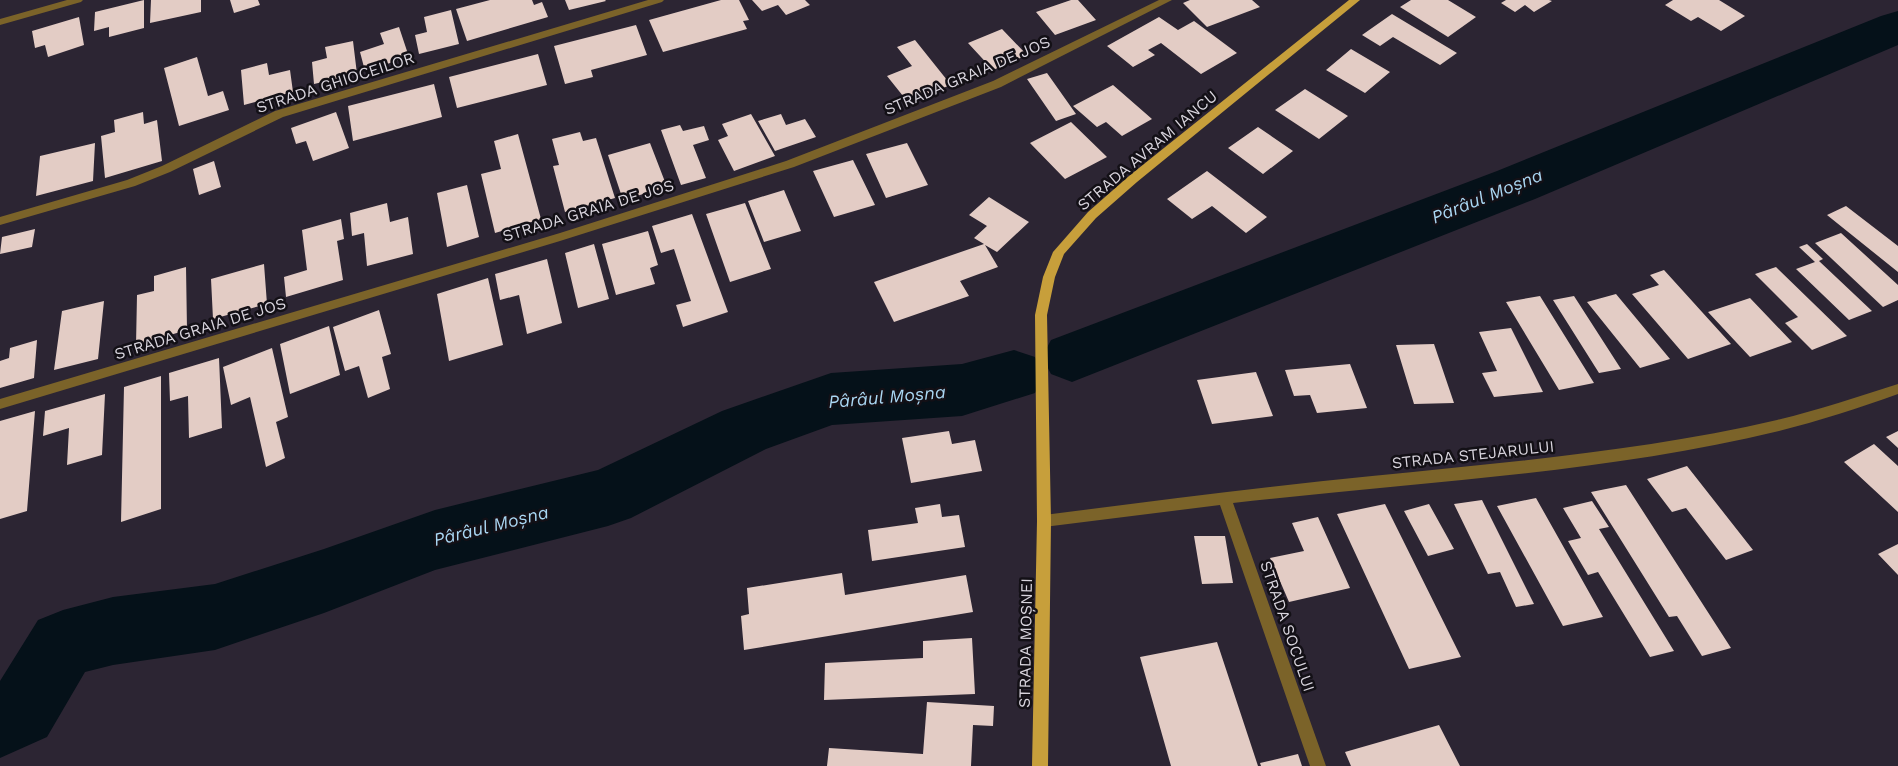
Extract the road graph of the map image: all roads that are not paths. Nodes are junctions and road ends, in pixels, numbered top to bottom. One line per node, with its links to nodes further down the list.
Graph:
1 (78, 0): 5 (street)
2 (659, 0): 6 (street, STRADA GHIOCEILOR)
3 (1168, 0): 8 (street, STRADA GRAIA DE JOS)
4 (1355, 0): 10 (main road, STRADA AVRAM IANCU)
5 (0, 22)
6 (0, 221)
7 (1898, 388): 9 (street, STRADA STEJARULUI)
8 (0, 404)
9 (1224, 497): 10 (street, STRADA STEJARULUI); 12 (street, STRADA SOCULUI)
10 (1044, 521): 11 (main road, STRADA MOȘNEI)
11 (1040, 766)
12 (1318, 766)

